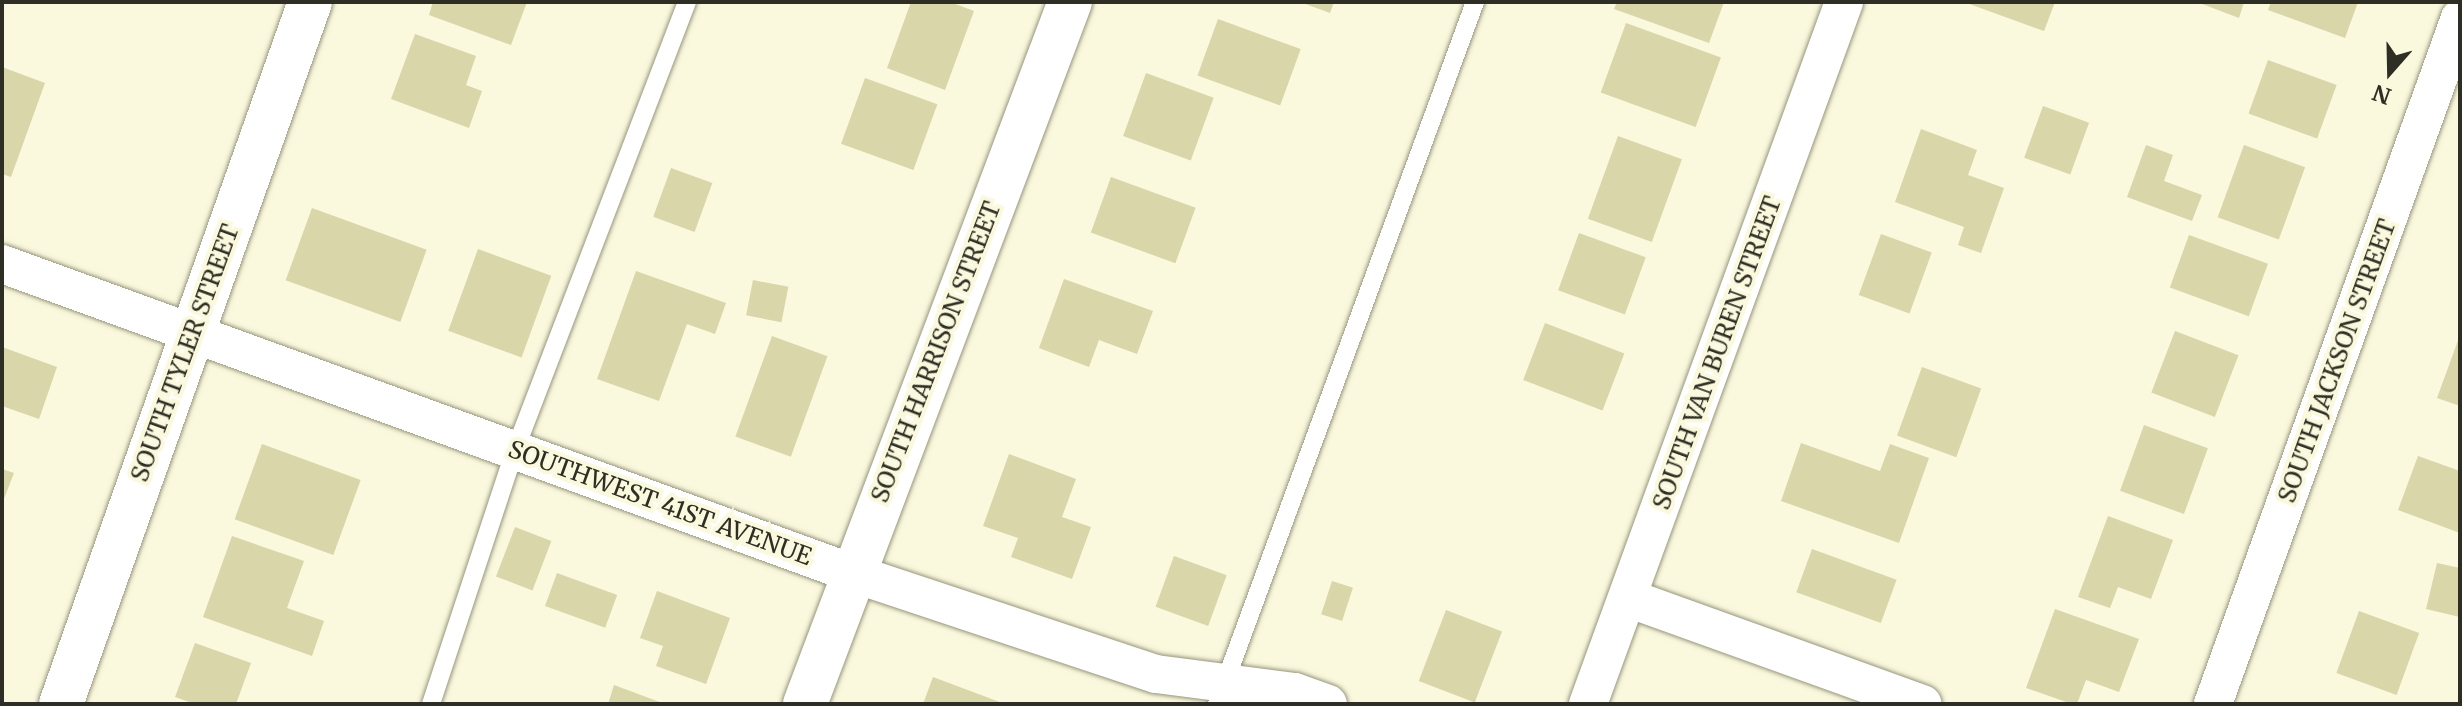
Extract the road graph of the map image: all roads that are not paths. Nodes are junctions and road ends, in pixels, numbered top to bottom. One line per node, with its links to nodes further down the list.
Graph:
1 (310, 2): 8 (street, SOUTH TYLER STREET)
2 (687, 2): 9 (lane)
3 (1070, 2): 10 (street, SOUTH HARRISON STREET)
4 (1475, 2): 12 (lane)
5 (1844, 2): 11 (street, SOUTH VAN BUREN STREET)
6 (2460, 18): 19 (street, SOUTH JACKSON STREET)
7 (2, 264): 8 (street, SOUTHWEST 41ST AVENUE)
8 (191, 333): 9 (street, SOUTHWEST 41ST AVENUE); 13 (street, SOUTH TYLER STREET)
9 (515, 450): 10 (street, SOUTHWEST 41ST AVENUE); 14 (lane)
10 (852, 573): 12 (street, SOUTHWEST 41ST AVENUE); 15 (street, SOUTH HARRISON STREET)
11 (1628, 598): 17 (street, SOUTH VAN BUREN STREET); 18 (street)
12 (1221, 694): 16 (street, SOUTHWEST 41ST AVENUE)
13 (61, 704)
14 (431, 704)
15 (805, 704)
16 (1328, 704)
17 (1588, 704)
18 (1923, 704)
19 (2213, 704)

